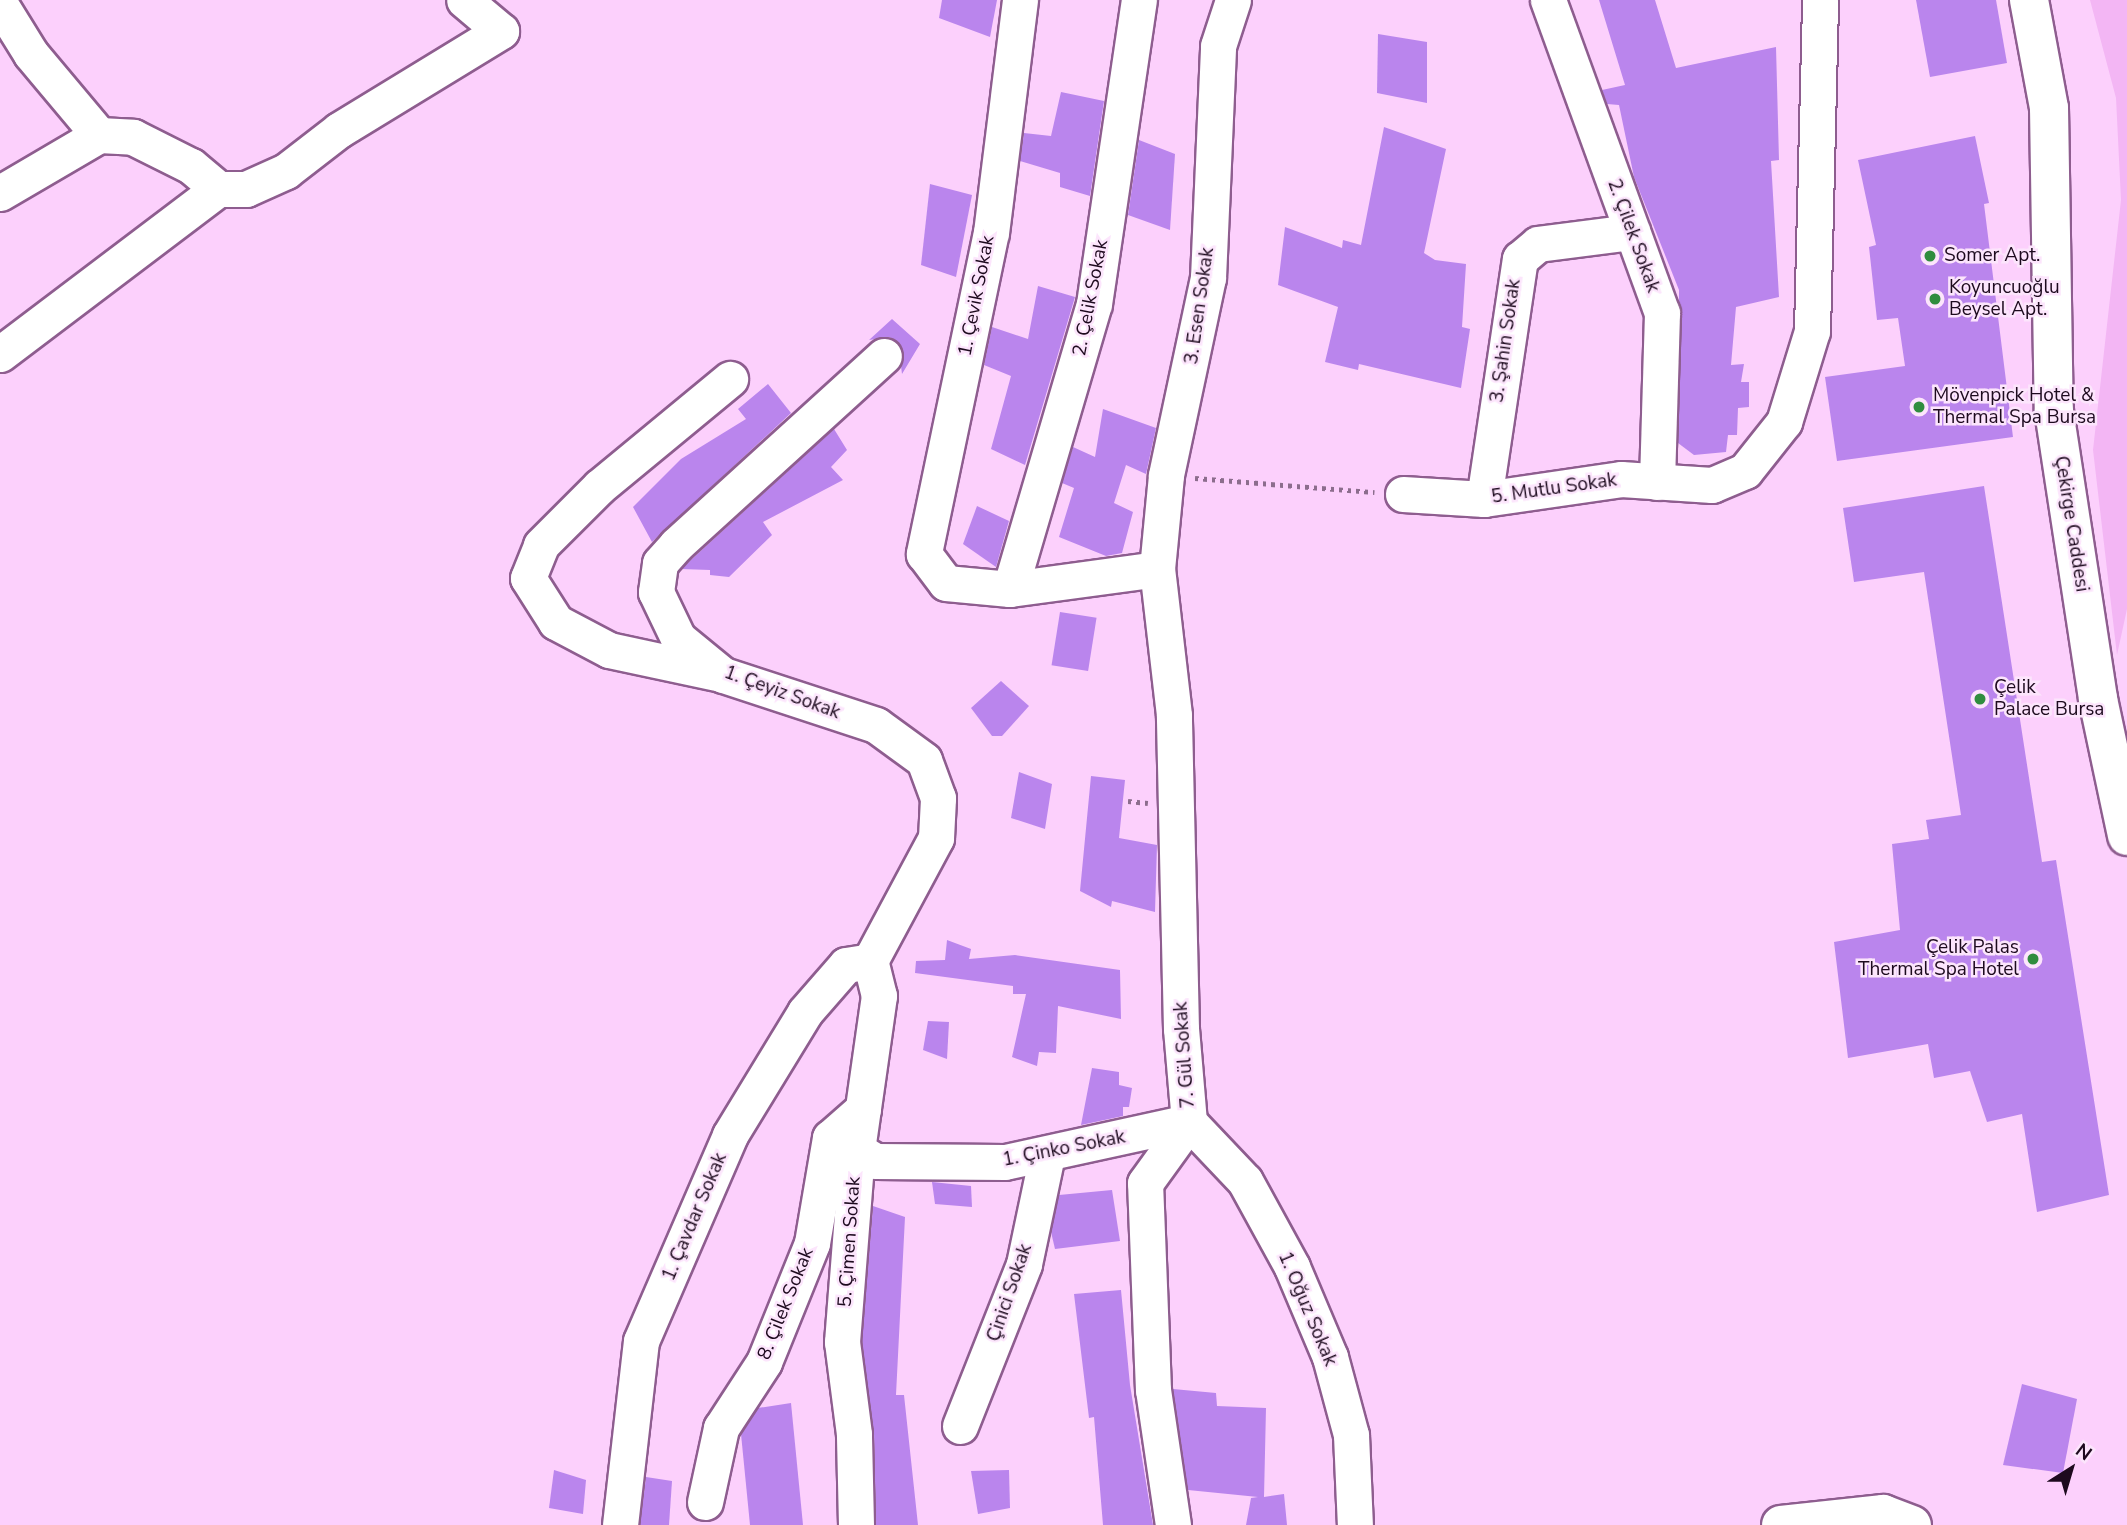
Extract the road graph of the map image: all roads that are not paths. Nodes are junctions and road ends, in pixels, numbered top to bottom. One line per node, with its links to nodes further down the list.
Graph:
1 (464, 0): 10 (street)
2 (1020, 0): 20 (street, 1. Çevik Sokak)
3 (1139, 0): 20 (street, 2. Çelik Sokak)
4 (1233, 0): 19 (street, 3. Esen Sokak)
5 (1548, 0): 12 (street, 2. Çilek Sokak)
6 (1820, 0): 16 (street, 5. Mutlu Sokak)
7 (2029, 0): 22 (main road, Çekirge Caddesi)
8 (0, 4): 9 (street)
9 (99, 135): 10 (street); 11 (street)
10 (218, 189): 13 (street)
11 (0, 194)
12 (1632, 232): 16 (street, 2. Çilek Sokak); 18 (street, 3. Şahin Sokak)
13 (0, 354)
14 (884, 356): 21 (street, 1. Çeyiz Sokak)
15 (730, 379): 21 (street)
16 (1657, 481): 18 (street, 5. Mutlu Sokak)
17 (1403, 494): 18 (street, 5. Mutlu Sokak)
18 (1484, 499)
19 (1157, 569): 20 (street); 25 (street, 7. Gül Sokak)
20 (1010, 589)
21 (723, 675): 23 (street, 1. Çeyiz Sokak)
22 (2127, 836)
23 (870, 961): 24 (street, 5. Çimen Sokak); 30 (street, 1. Çavdar Sokak)
24 (863, 1109): 26 (street, 5. Çimen Sokak); 29 (street, 8. Çilek Sokak)
25 (1189, 1122): 27 (street, 1. Çinko Sokak); 32 (street, 7. Gül Sokak); 33 (street, 1. Oğuz Sokak)
26 (857, 1150): 27 (street, 1. Çinko Sokak); 31 (street, 5. Çimen Sokak)
27 (1047, 1155): 28 (street, Çinici Sokak)
28 (960, 1426)
29 (705, 1502)
30 (620, 1525)
31 (856, 1525)
32 (1173, 1525)
33 (1355, 1525)
34 (1781, 1525): 35 (main road)
35 (1912, 1525)

